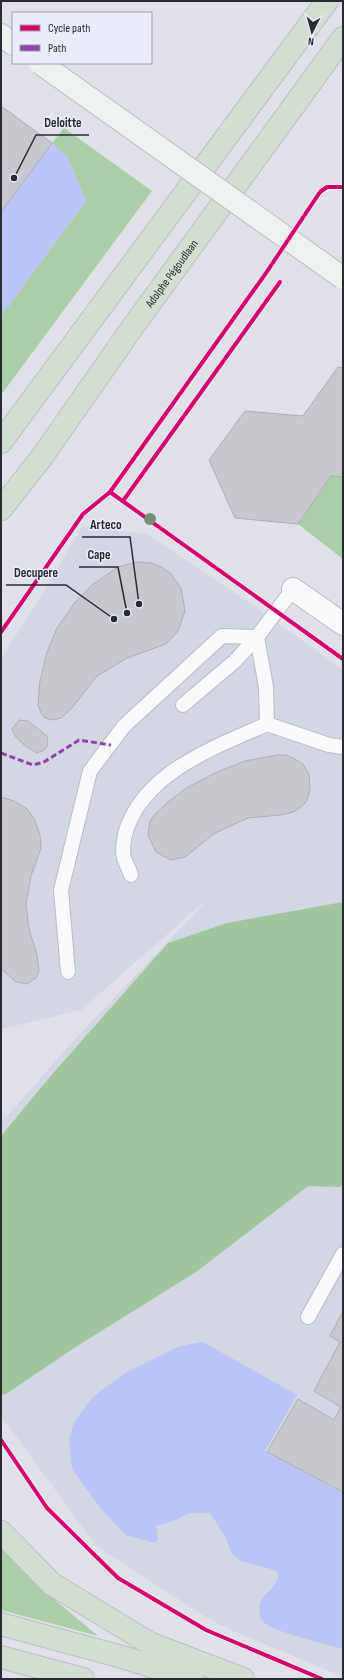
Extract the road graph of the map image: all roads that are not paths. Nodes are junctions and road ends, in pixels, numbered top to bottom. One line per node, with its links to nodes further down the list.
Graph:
1 (327, 1): 7 (highway)
2 (1, 35): 4 (street)
3 (343, 38): 8 (highway, Adolphe Pégoudlaan)
4 (12, 43)
5 (41, 64): 6 (street, bridge)
6 (343, 278)
7 (4, 431)
8 (1, 509)
9 (293, 589): 10 (street); 11 (lane)
10 (343, 624)
11 (257, 637): 12 (lane); 13 (lane); 16 (lane)
12 (183, 705)
13 (267, 724): 14 (lane); 15 (lane)
14 (343, 747)
15 (131, 875)
16 (68, 972)
17 (343, 1254): 18 (lane)
18 (308, 1317)
19 (1, 1532): 24 (highway)
20 (1, 1624): 23 (highway)
21 (1, 1657): 22 (highway)
22 (83, 1679)
23 (192, 1679)
24 (243, 1679)

